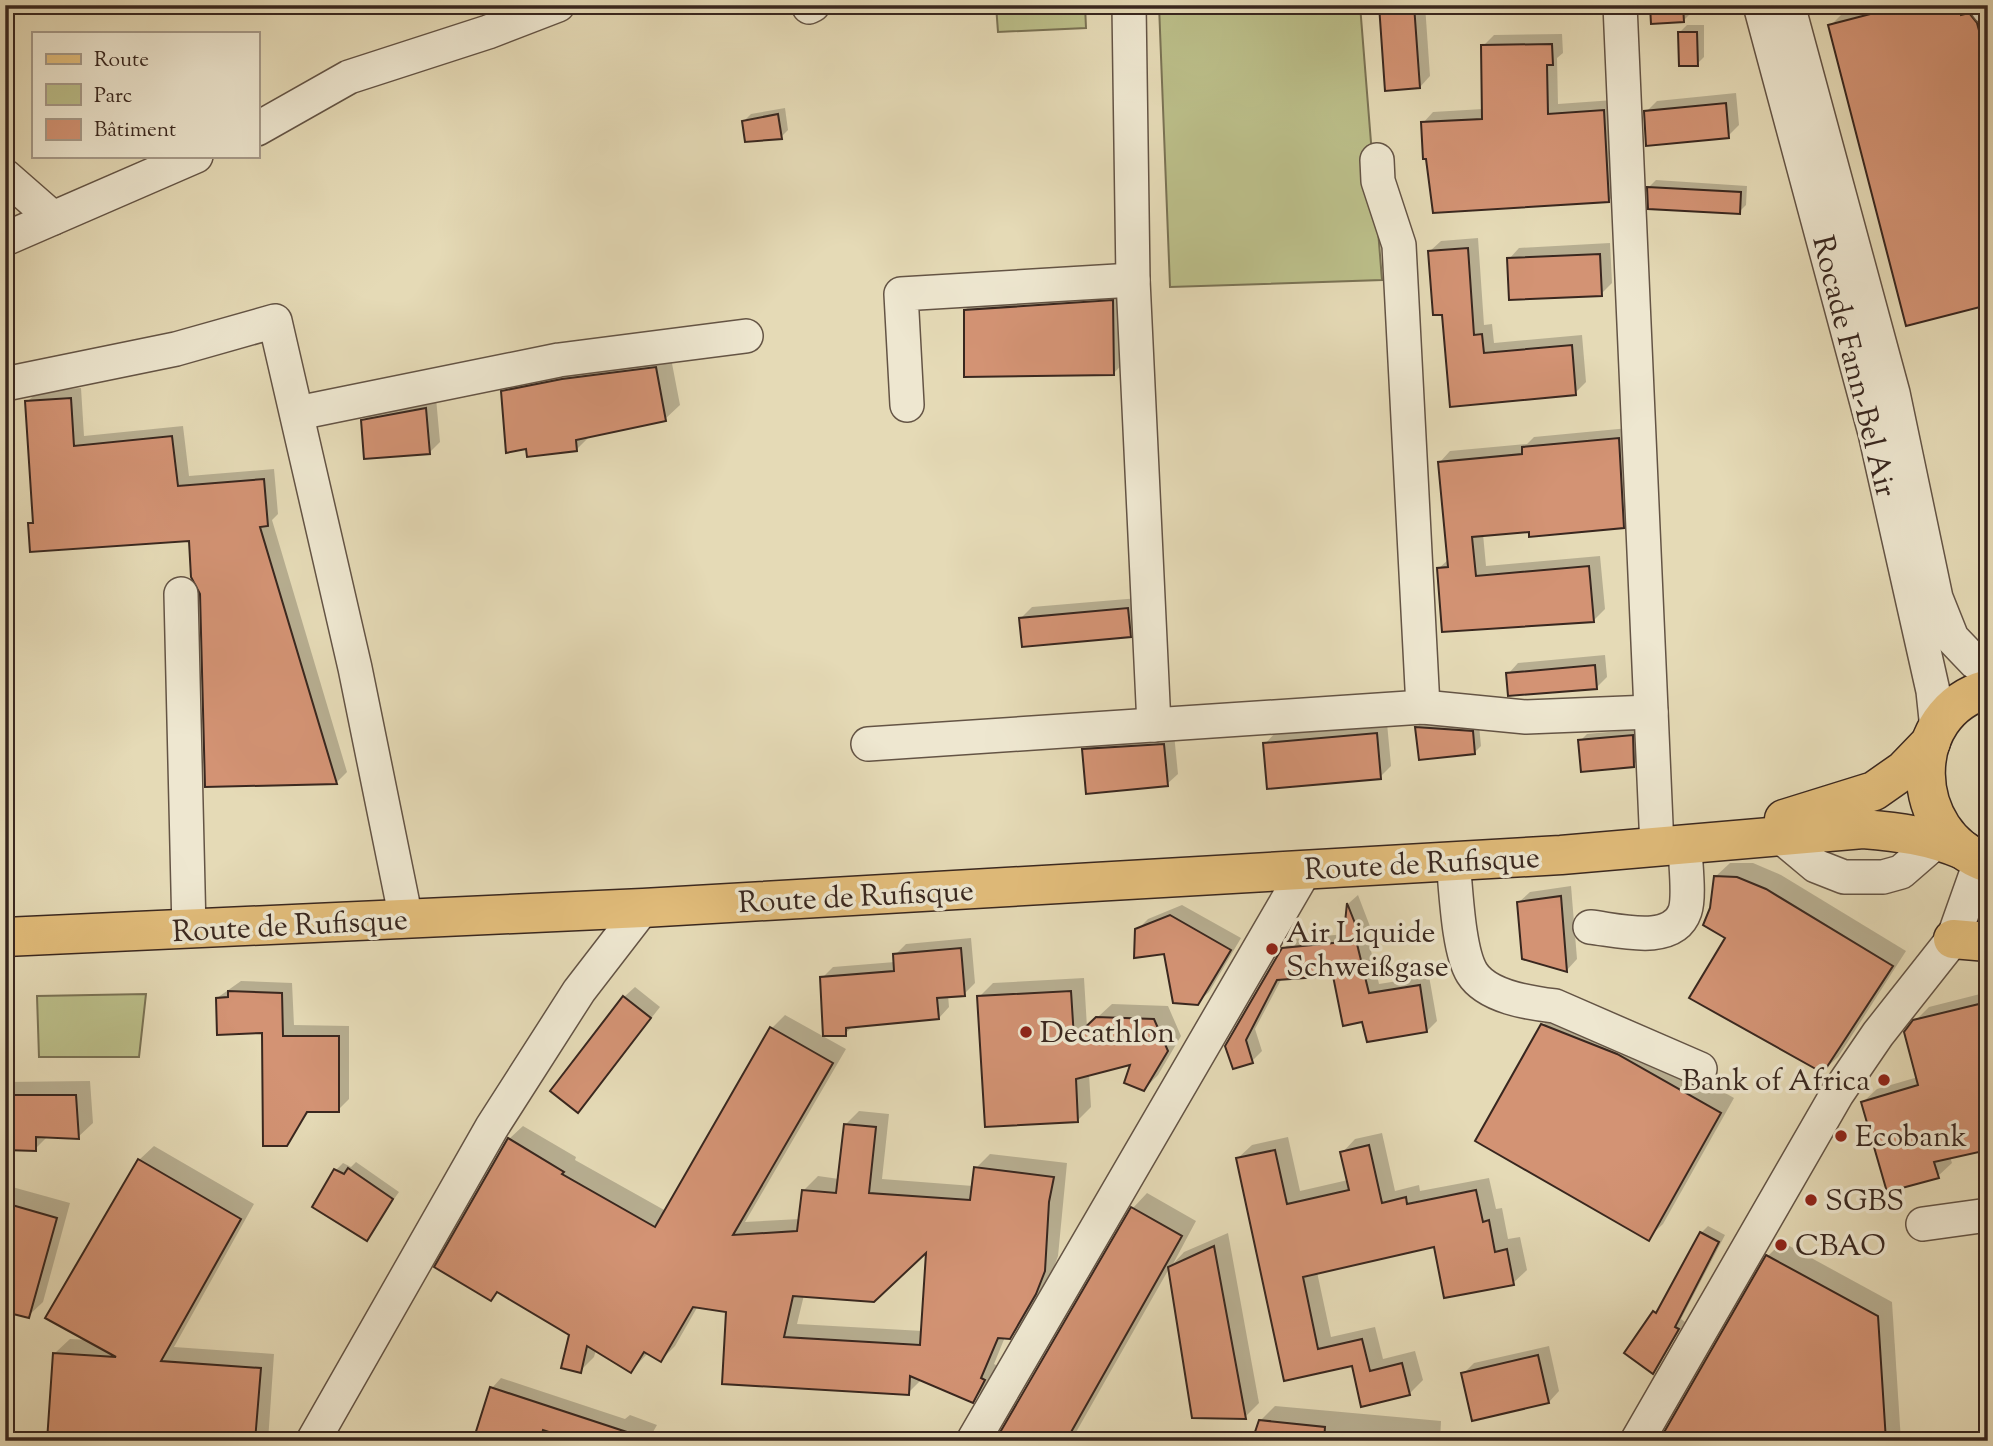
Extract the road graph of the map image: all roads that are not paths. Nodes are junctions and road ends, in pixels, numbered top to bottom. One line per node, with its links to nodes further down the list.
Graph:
1 (558, 5): 6 (street)
2 (1129, 5): 12 (street)
3 (1620, 5): 21 (street)
4 (1760, 5): 23 (street, Rocade Fann-Bel Air)
5 (1788, 5): 18 (street, Rocade Fann-Bel Air)
6 (259, 128)
7 (191, 158): 10 (street)
8 (1377, 160): 20 (street)
9 (5, 176): 10 (street)
10 (53, 218): 11 (street)
11 (5, 239)
12 (1133, 280): 15 (street); 22 (street)
13 (746, 336): 16 (street)
14 (5, 384): 16 (street)
15 (907, 405)
16 (298, 413): 30 (street)
17 (181, 594): 32 (street)
18 (1988, 671)
19 (1988, 689): 23 (main road, Route de Rufisque)
20 (1423, 707): 21 (street); 22 (street)
21 (1651, 712): 25 (street)
22 (1154, 725): 24 (street)
23 (1934, 736): 25 (main road, Route de Rufisque); 26 (main road)
24 (868, 744)
25 (1683, 844): 26 (main road, Route de Rufisque); 27 (main road, Route de Rufisque); 31 (street)
26 (1968, 853): 34 (street)
27 (1453, 862): 28 (main road, Route de Rufisque); 35 (street)
28 (1305, 870): 29 (main road, Route de Rufisque); 39 (street)
29 (643, 908): 30 (main road, Route de Rufisque); 38 (street)
30 (406, 919): 32 (main road, Route de Rufisque)
31 (1590, 928)
32 (189, 930): 33 (main road, Route de Rufisque)
33 (5, 937)
34 (1970, 940): 40 (street)
35 (1700, 1069)
36 (1988, 1215): 37 (street)
37 (1923, 1224)
38 (313, 1441)
39 (973, 1441)
40 (1637, 1441)

